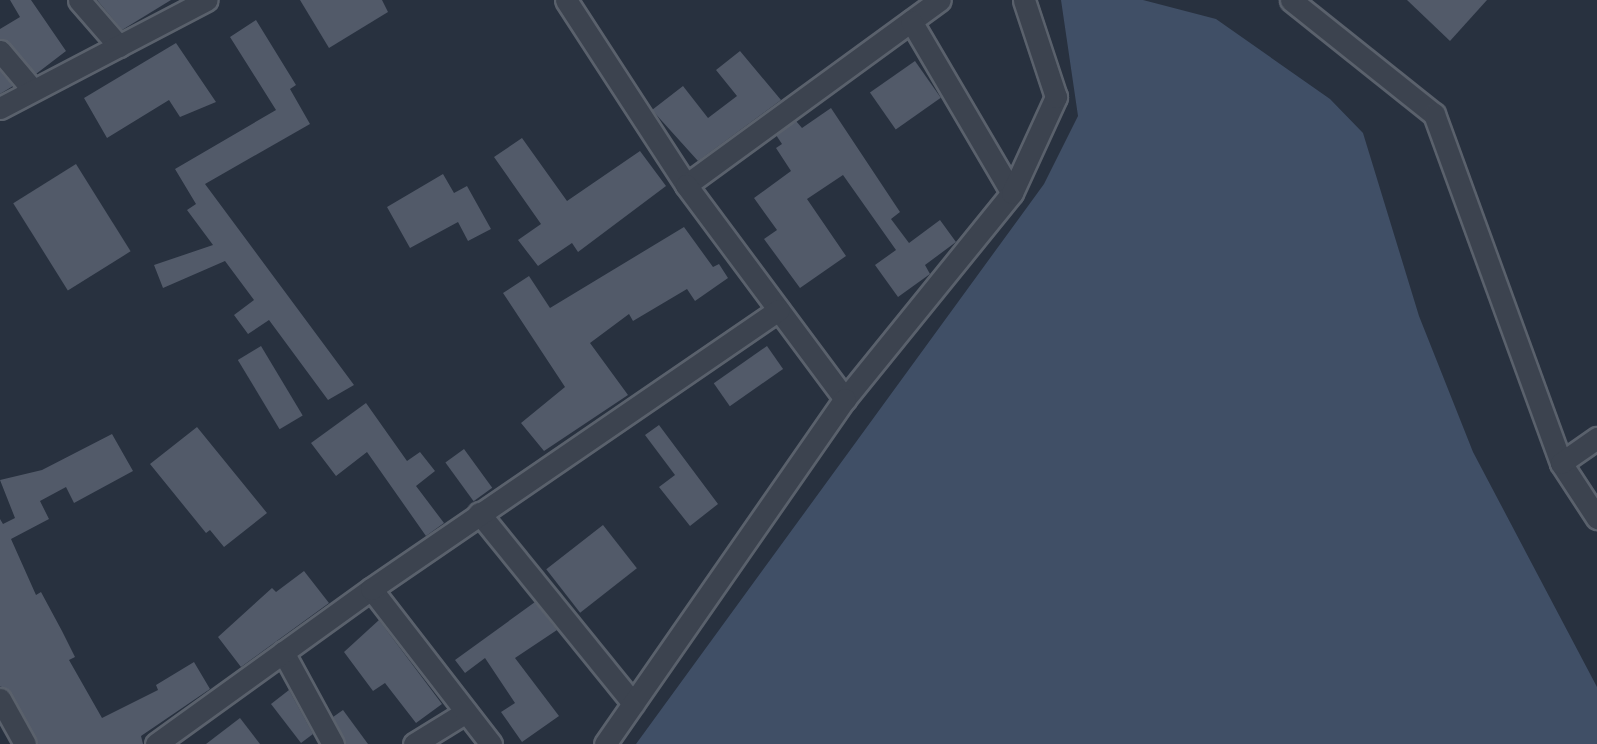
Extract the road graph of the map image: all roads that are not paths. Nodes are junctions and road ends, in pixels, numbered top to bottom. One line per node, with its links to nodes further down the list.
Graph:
1 (79, 0): 8 (street)
2 (566, 0): 12 (street)
3 (940, 0): 7 (street)
4 (1024, 0): 13 (street)
5 (1291, 0): 17 (street)
6 (199, 2): 8 (street)
7 (911, 21): 12 (street); 13 (street)
8 (119, 46): 10 (street)
9 (0, 51): 10 (street)
10 (33, 90): 11 (street)
11 (0, 108)
12 (686, 185): 14 (street)
13 (1012, 193): 15 (street)
14 (779, 310): 15 (street); 18 (street)
15 (845, 399): 23 (street)
16 (1597, 438): 17 (street)
17 (1561, 463): 19 (street)
18 (479, 513): 20 (street); 23 (street)
19 (1597, 518)
20 (371, 589): 21 (street); 24 (street)
21 (283, 652): 26 (street); 27 (street)
22 (0, 699): 25 (street)
23 (633, 703): 30 (street)
24 (466, 712): 28 (street); 29 (street)
25 (25, 744)
26 (156, 744)
27 (333, 744)
28 (414, 744)
29 (491, 744)
30 (605, 744)

